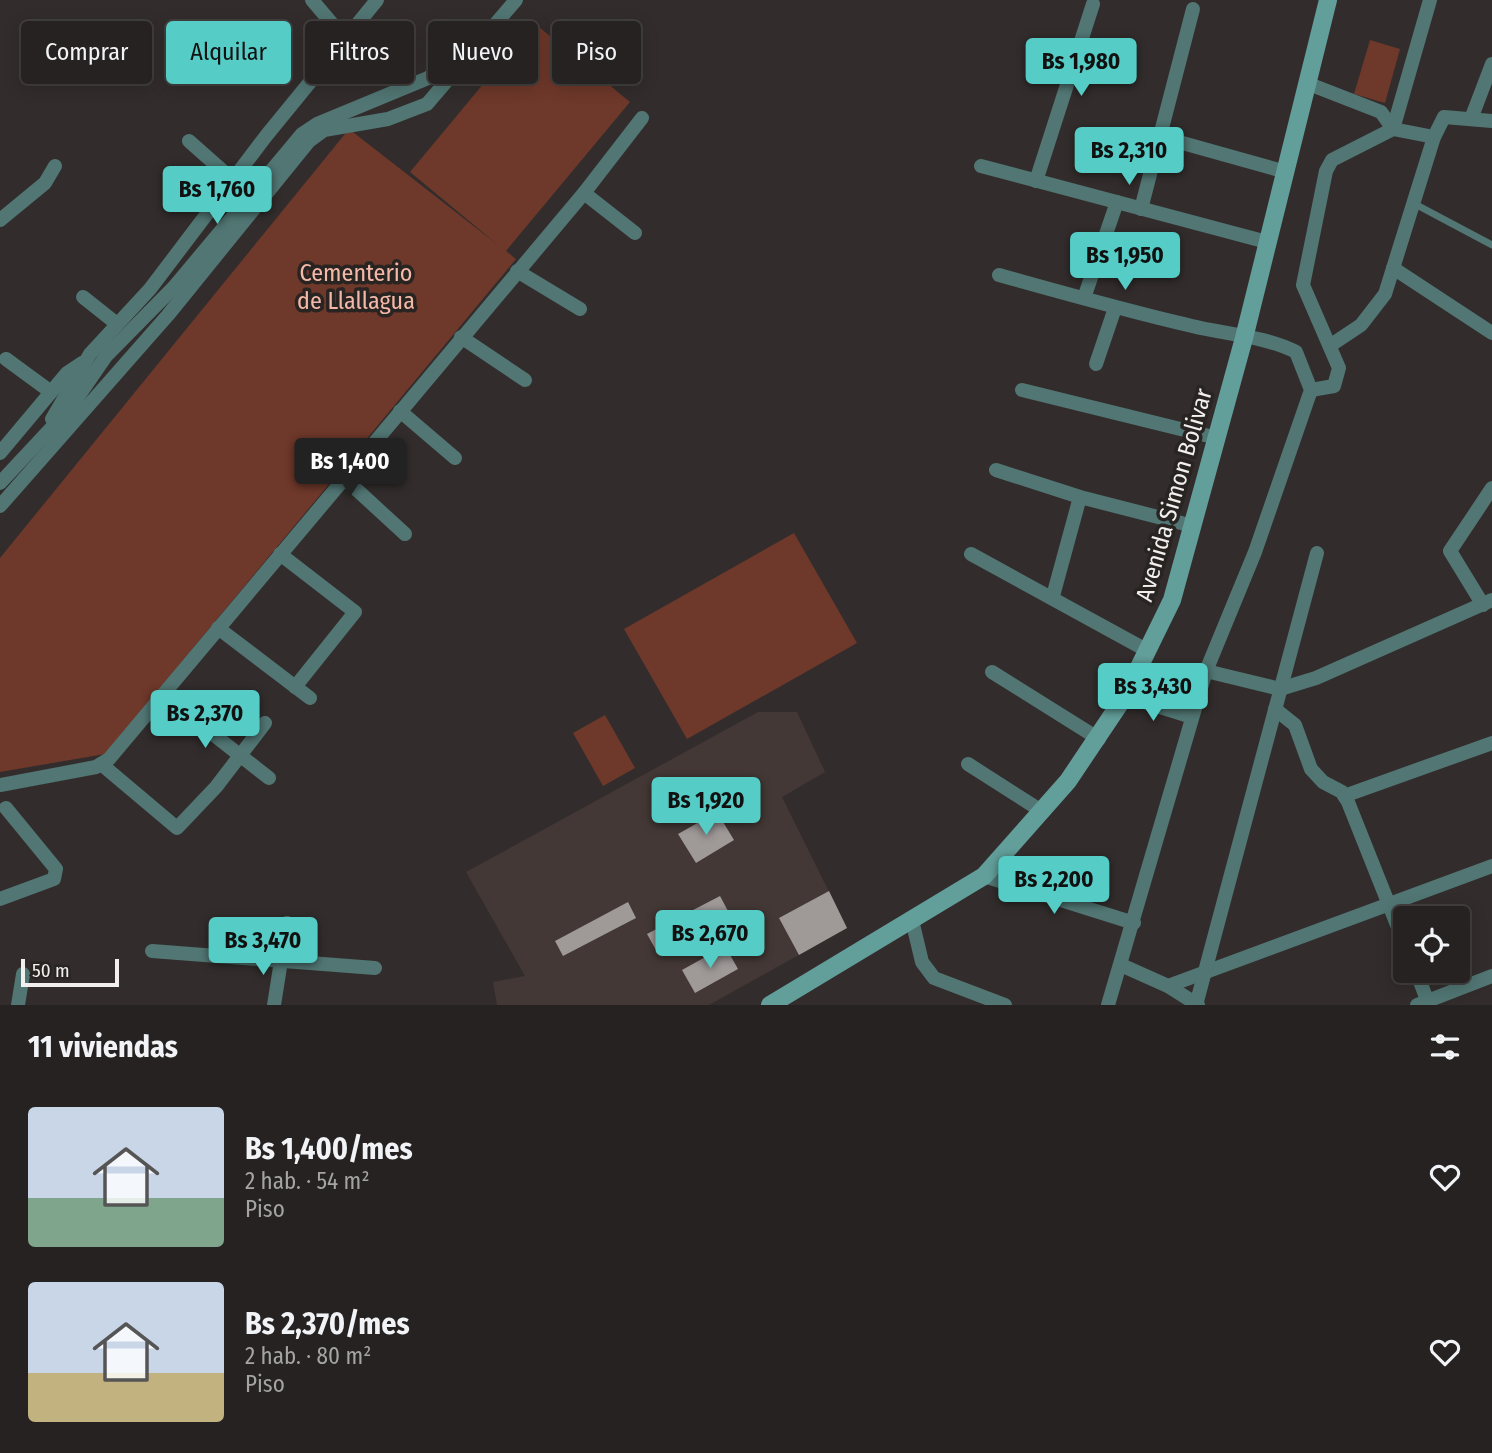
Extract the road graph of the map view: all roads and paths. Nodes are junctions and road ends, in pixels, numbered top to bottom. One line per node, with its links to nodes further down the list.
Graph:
1 (312, 0): 8 (street)
2 (377, 0): 9 (street)
3 (516, 0): 10 (street)
4 (1328, 0): 15 (main road, Avenida Simon Bolivar)
5 (1430, 0): 19 (street)
6 (1093, 4): 27 (street)
7 (1193, 9): 21 (street)
8 (330, 21)
9 (360, 21)
10 (496, 21)
11 (1492, 64): 17 (street)
12 (428, 78): 57 (street)
13 (309, 84): 26 (street)
14 (444, 84): 65 (street)
15 (1309, 84): 19 (street); 25 (main road, Avenida Simon Bolivar)
16 (642, 118): 28 (street)
17 (1471, 119): 18 (street); 20 (street)
18 (1492, 121)
19 (1393, 129): 20 (street); 47 (street)
20 (1434, 136): 30 (street)
21 (1161, 137): 25 (street); 31 (street)
22 (189, 141): 26 (street)
23 (55, 166): 32 (street)
24 (981, 166): 27 (street)
25 (1286, 172): 34 (main road, Avenida Simon Bolivar)
26 (233, 180): 43 (street)
27 (1036, 181): 29 (street)
28 (584, 193): 33 (street); 37 (street)
29 (1117, 202): 31 (street); 40 (street)
30 (1412, 203): 35 (lane); 36 (street)
31 (1141, 209): 34 (street)
32 (0, 220)
33 (635, 233)
34 (1267, 242): 46 (main road, Avenida Simon Bolivar)
35 (1492, 245)
36 (1393, 268): 44 (street); 47 (street)
37 (517, 271): 42 (street); 45 (street)
38 (999, 275): 40 (street)
39 (83, 297): 43 (street)
40 (1084, 298): 41 (street)
41 (1115, 308): 46 (street); 50 (street)
42 (580, 309)
43 (117, 324): 49 (street)
44 (1492, 333)
45 (461, 337): 51 (street); 55 (street)
46 (1244, 338): 53 (street); 56 (main road, Avenida Simon Bolivar)
47 (1331, 345): 53 (street)
48 (6, 359): 54 (street)
49 (86, 360): 54 (street); 57 (street)
50 (1096, 364)
51 (526, 380)
52 (1023, 390): 56 (street)
53 (1311, 390): 75 (street)
54 (51, 392): 58 (street)
55 (400, 411): 59 (street); 61 (street)
56 (1217, 438): 66 (main road, Avenida Simon Bolivar)
57 (39, 441): 62 (street)
58 (0, 453)
59 (455, 458)
60 (996, 470): 64 (street)
61 (344, 478): 67 (street); 69 (street)
62 (0, 483)
63 (1492, 488): 72 (street)
64 (1080, 497): 66 (street); 71 (street)
65 (0, 506)
66 (1193, 526): 74 (main road, Avenida Simon Bolivar)
67 (405, 534)
68 (1317, 553): 78 (street)
69 (281, 554): 73 (street); 77 (street)
70 (971, 554): 71 (street)
71 (1053, 596): 74 (street)
72 (1487, 602): 78 (street)
73 (218, 628): 77 (street); 79 (street)
74 (1148, 651): 80 (main road, Avenida Simon Bolivar)
75 (1206, 671): 78 (street); 83 (street)
76 (992, 672): 85 (street)
77 (295, 687): 81 (street)
78 (1280, 689): 82 (street)
79 (163, 695): 87 (street); 88 (street)
80 (1125, 696): 83 (street); 85 (main road, Avenida Simon Bolivar)
81 (310, 698)
82 (1275, 709): 92 (street); 107 (street)
83 (1192, 717): 102 (street)
84 (265, 723): 87 (street)
85 (1099, 739): 94 (main road, Avenida Simon Bolivar)
86 (1492, 743): 92 (street)
87 (241, 756): 88 (street); 90 (street)
88 (101, 764): 91 (street)
89 (968, 764): 94 (street)
90 (269, 778)
91 (0, 785)
92 (1344, 796): 98 (street)
93 (6, 808): 97 (street)
94 (1042, 812): 96 (main road, Avenida Simon Bolivar)
95 (1492, 866): 98 (street)
96 (984, 876): 100 (main road, Avenida Simon Bolivar); 102 (street)
97 (0, 899)
98 (1390, 905): 99 (street); 107 (street)
99 (1393, 913)
100 (912, 920): 115 (main road, Avenida Simon Bolivar); 116 (street)
101 (287, 923): 104 (street)
102 (1134, 923): 105 (street)
103 (152, 951): 104 (street)
104 (281, 961): 106 (street); 114 (street)
105 (1121, 965): 111 (street); 117 (street)
106 (375, 968)
107 (1204, 973): 111 (street); 118 (street)
108 (23, 974): 113 (street)
109 (1492, 976): 112 (street)
110 (1419, 983): 112 (street)
111 (1168, 986): 118 (street)
112 (1425, 1004)
113 (18, 1005)
114 (274, 1005)
115 (770, 1005)
116 (1005, 1005)
117 (1108, 1005)
118 (1197, 1005)

